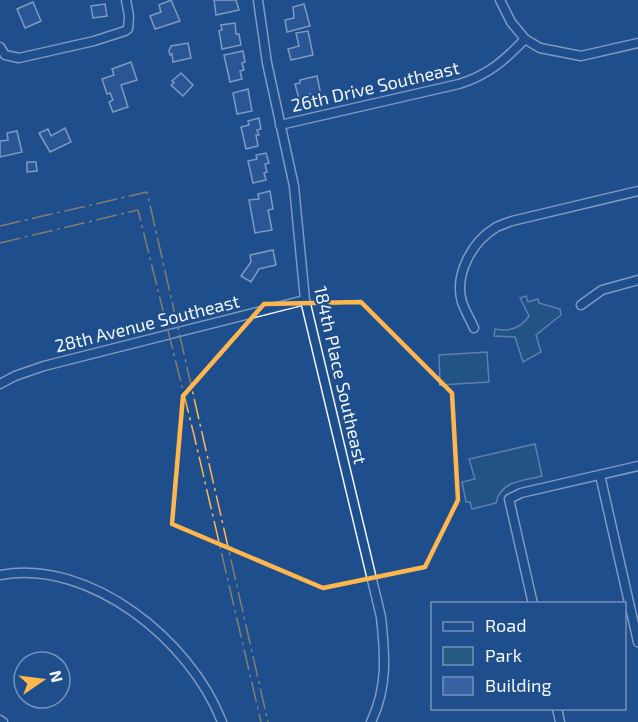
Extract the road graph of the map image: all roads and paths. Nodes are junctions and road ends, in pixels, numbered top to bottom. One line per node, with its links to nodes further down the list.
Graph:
1 (126, 0): 6 (street)
2 (258, 0): 7 (street, 184th Place Southeast)
3 (500, 0): 4 (street)
4 (525, 39): 5 (street); 7 (street, 26th Drive Southeast)
5 (638, 43)
6 (0, 47)
7 (280, 125): 10 (street, 184th Place Southeast)
8 (638, 191): 12 (street)
9 (638, 280): 11 (street)
10 (305, 300): 13 (street, 28th Avenue Southeast); 19 (street, 184th Place Southeast)
11 (581, 305)
12 (474, 328)
13 (0, 384)
14 (638, 466): 15 (street)
15 (600, 475): 17 (street); 18 (street)
16 (0, 575): 20 (street)
17 (533, 602)
18 (638, 642)
19 (372, 720)
20 (222, 722)

